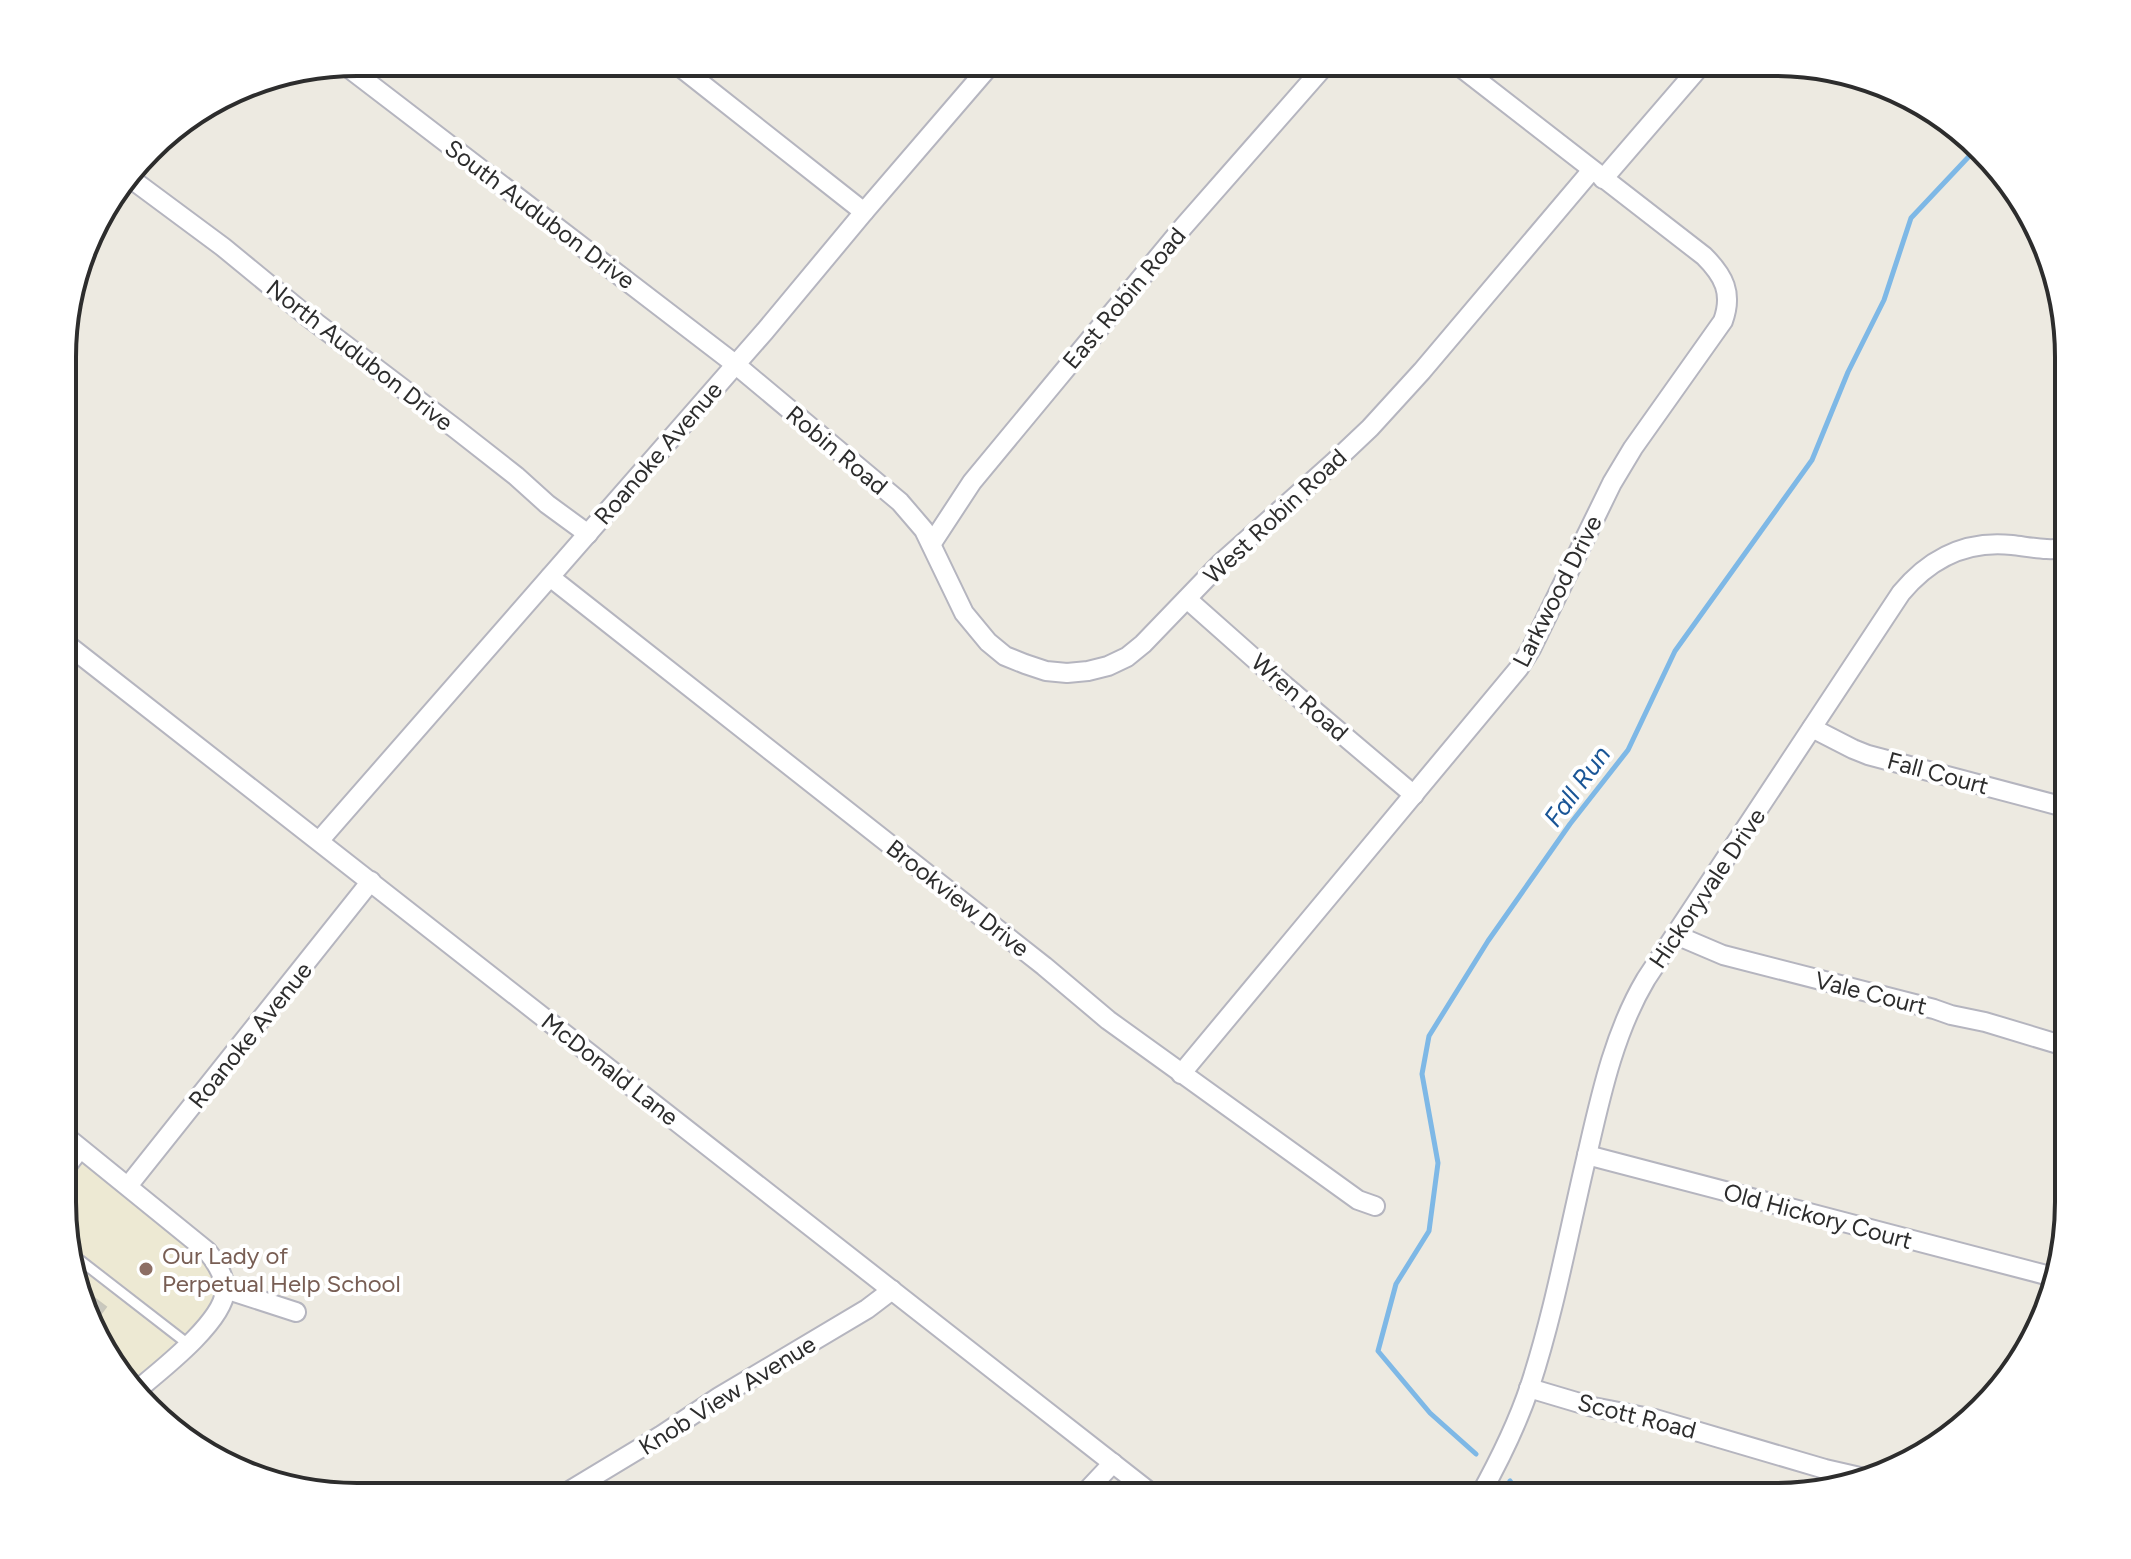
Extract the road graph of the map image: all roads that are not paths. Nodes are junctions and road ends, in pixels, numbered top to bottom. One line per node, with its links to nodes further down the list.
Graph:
1 (359, 76): 10 (street, South Audubon Drive)
2 (692, 76): 9 (street)
3 (981, 76): 9 (street, Roanoke Avenue)
4 (1315, 77): 12 (street, East Robin Road)
5 (1473, 77): 7 (street)
6 (1690, 77): 7 (street, West Robin Road)
7 (1598, 175): 15 (street, West Robin Road); 18 (street, Larkwood Drive)
8 (137, 183): 11 (street, North Audubon Drive)
9 (864, 212): 10 (street, Roanoke Avenue)
10 (735, 364): 11 (street, Roanoke Avenue); 12 (street, Robin Road)
11 (588, 534): 14 (street, Roanoke Avenue)
12 (932, 543): 15 (street, West Robin Road)
13 (2054, 548): 17 (street, Hickoryvale Drive)
14 (550, 577): 20 (street, Roanoke Avenue); 24 (street, Brookview Drive)
15 (1187, 599): 18 (street, Wren Road)
16 (76, 652): 20 (street, McDonald Lane)
17 (1812, 728): 19 (street, Fall Court); 22 (street, Hickoryvale Drive)
18 (1414, 795): 24 (street, Larkwood Drive)
19 (2055, 804)
20 (319, 841): 21 (street, McDonald Lane)
21 (371, 881): 29 (street, Roanoke Avenue); 34 (street, McDonald Lane)
22 (1676, 935): 23 (street, Vale Court); 27 (street, Hickoryvale Drive)
23 (2055, 1043)
24 (1181, 1074): 30 (street, Brookview Drive)
25 (77, 1145): 26 (street)
26 (84, 1151): 28 (lane); 29 (street)
27 (1587, 1155): 32 (street, Old Hickory Court); 38 (street, Hickoryvale Drive)
28 (77, 1160)
29 (128, 1186): 33 (street)
30 (1375, 1206)
31 (83, 1262): 36 (lane)
32 (2045, 1275)
33 (225, 1289): 35 (street); 36 (street)
34 (892, 1290): 39 (street, McDonald Lane); 41 (street, Knob View Avenue)
35 (296, 1312)
36 (188, 1344): 37 (street)
37 (144, 1384)
38 (1529, 1388): 40 (street, Scott Road); 44 (street)
39 (1113, 1463): 42 (street); 43 (street, McDonald Lane)
40 (1844, 1473)
41 (584, 1482)
42 (1095, 1483)
43 (1138, 1483)
44 (1487, 1483)

